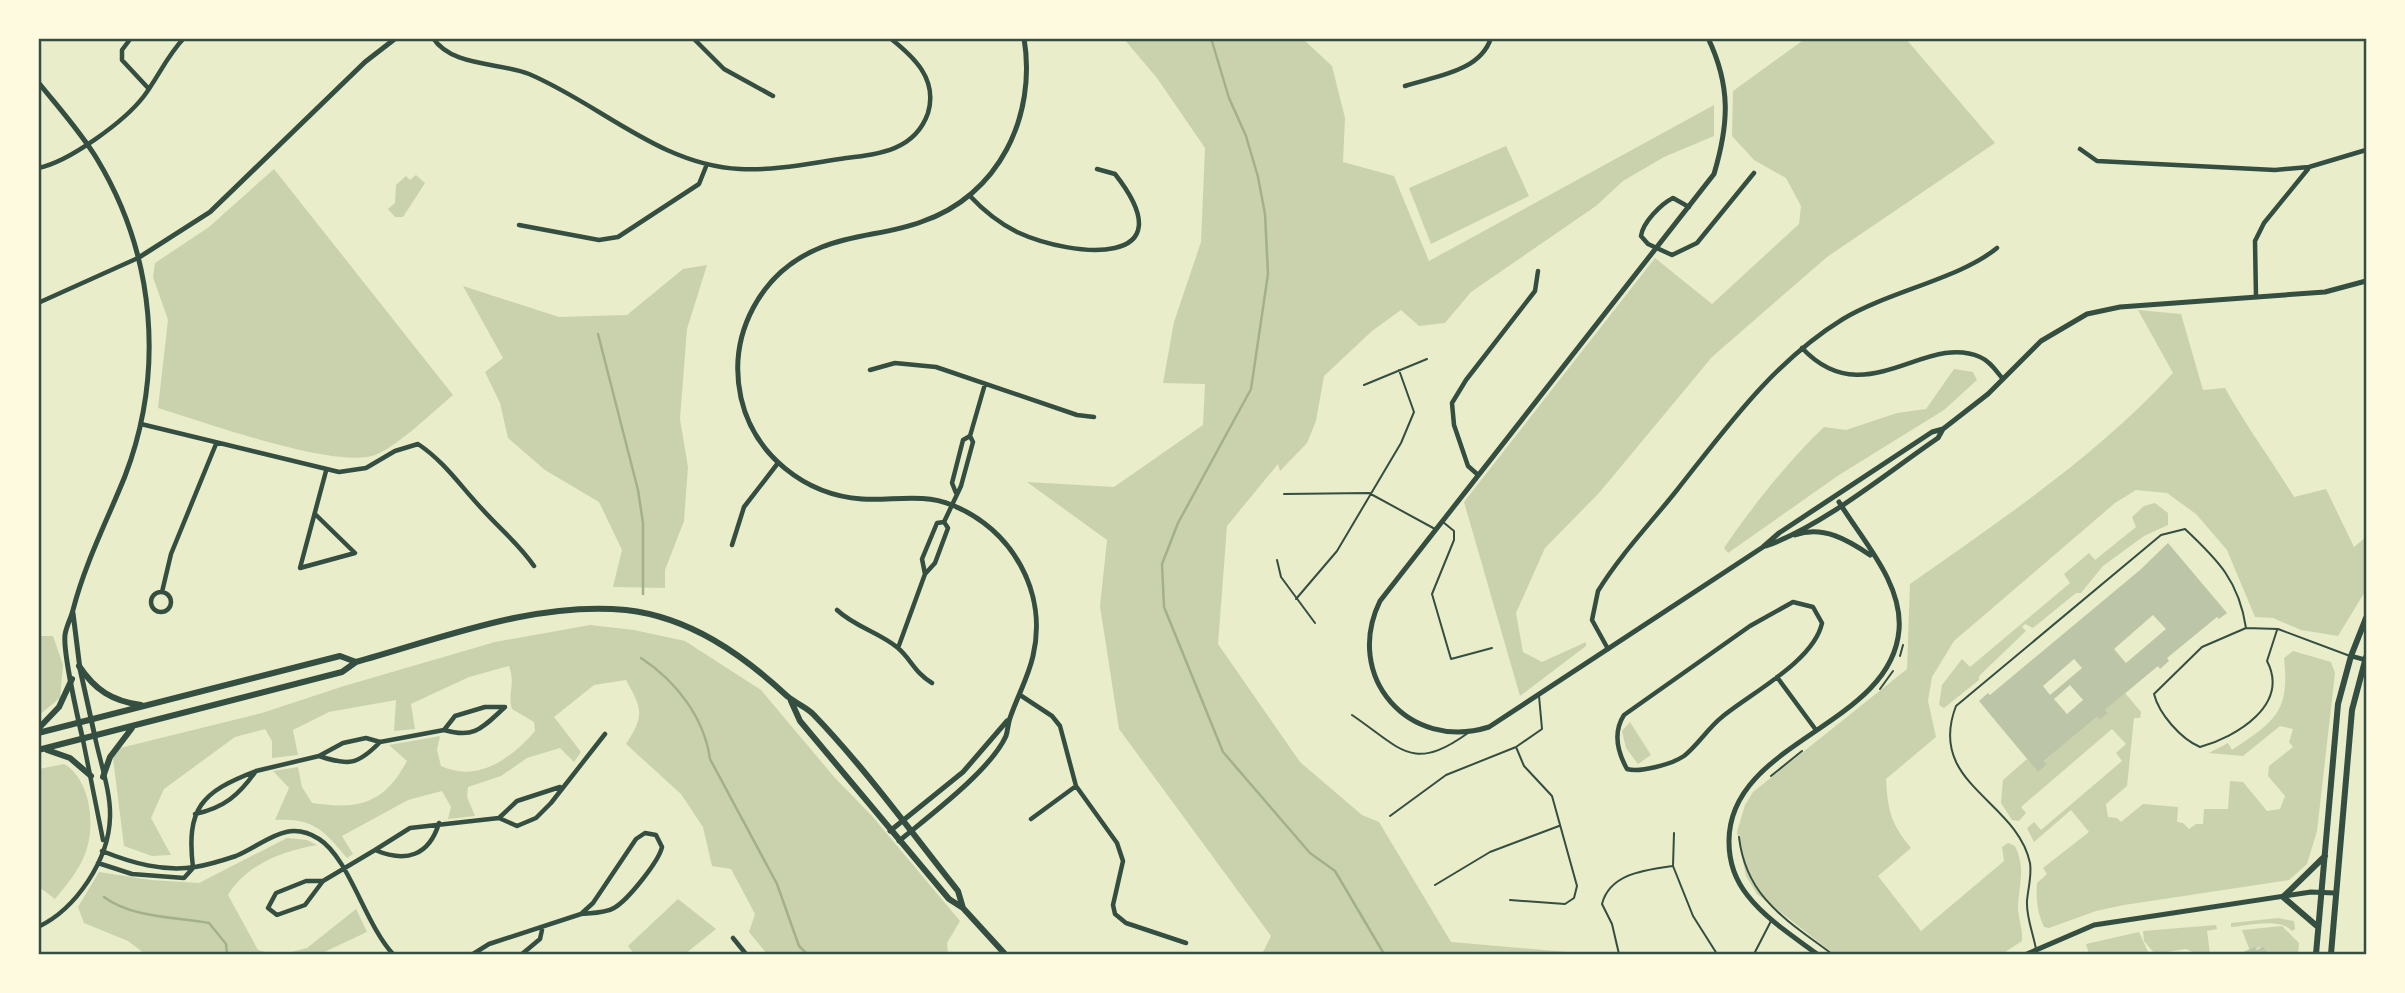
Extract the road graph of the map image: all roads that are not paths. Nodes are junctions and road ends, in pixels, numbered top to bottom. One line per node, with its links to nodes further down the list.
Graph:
1 (131, 38): 12 (street)
2 (396, 38): 27 (street)
3 (433, 38): 17 (street)
4 (693, 38): 13 (street)
5 (890, 38): 17 (street)
6 (1024, 38): 22 (street)
7 (1491, 38): 11 (street)
8 (1708, 38): 23 (street)
9 (179, 40): 12 (street)
10 (38, 82): 14 (street)
11 (1405, 86)
12 (149, 89): 14 (street)
13 (772, 96)
14 (88, 145): 19 (street); 27 (street)
15 (2080, 149): 18 (street)
16 (2367, 150): 18 (street)
17 (707, 164): 24 (street)
18 (2309, 167): 30 (street)
19 (38, 168)
20 (1097, 169): 22 (street)
21 (1754, 173): 25 (street)
22 (970, 196): 44 (street)
23 (1689, 207): 25 (street); 25 (street)
24 (519, 225)
25 (1656, 247): 46 (street)
26 (1997, 248): 32 (street)
27 (138, 258): 31 (street); 40 (street)
28 (1538, 271): 46 (street)
29 (2367, 281): 30 (street)
30 (2256, 297): 36 (street)
31 (38, 303)
32 (1802, 348): 36 (street); 74 (street)
33 (1427, 359): 35 (lane)
34 (870, 370): 37 (street)
35 (1399, 370): 38 (lane); 47 (lane)
36 (2003, 379): 41 (street)
37 (985, 384): 39 (street); 42 (street)
38 (1364, 385)
39 (1094, 417)
40 (141, 424): 43 (street); 66 (street)
41 (1943, 429): 50 (street); 51 (street)
42 (970, 436): 48 (street); 48 (street)
43 (216, 444): 45 (street); 64 (street)
44 (778, 463): 52 (street); 58 (street)
45 (326, 471): 53 (street); 62 (street)
46 (1478, 474): 54 (street)
47 (1369, 493): 49 (lane); 56 (lane); 65 (lane)
48 (956, 494): 52 (street)
49 (1284, 494)
50 (1835, 496): 51 (street); 59 (street)
51 (1840, 504): 57 (street); 60 (street)
52 (952, 505): 55 (street); 82 (street)
53 (314, 514): 53 (street)
54 (1442, 520): 56 (street); 73 (lane)
55 (944, 522): 63 (street); 63 (street)
56 (1435, 529): 94 (street)
57 (1782, 540): 59 (street); 60 (street)
58 (732, 545)
59 (1763, 547): 74 (street)
60 (1874, 557): 92 (street)
61 (1277, 560): 65 (lane)
62 (534, 566)
63 (925, 574): 72 (street)
64 (162, 592): 64 (street)
65 (1296, 599): 69 (lane)
66 (73, 610): 78 (street); 80 (street)
67 (837, 610): 72 (street)
68 (2367, 618): 75 (main road)
69 (1315, 623)
70 (2246, 628): 71 (lane); 71 (lane); 142 (lane)
71 (2277, 629): 75 (lane)
72 (898, 648): 81 (street)
73 (1492, 648)
74 (1609, 649): 83 (street)
75 (2351, 656): 76 (street); 121 (main road)
76 (2366, 659): 129 (main road)
77 (356, 662): 84 (main road); 85 (main road); 90 (main road)
78 (79, 666): 85 (main road); 87 (street)
79 (1777, 677): 79 (street); 92 (street)
80 (72, 679): 89 (street); 93 (main road)
81 (932, 683)
82 (1020, 695): 88 (street); 105 (street)
83 (1539, 695): 94 (street); 99 (lane)
84 (790, 699): 111 (main road); 114 (main road)
85 (146, 706): 87 (main road)
86 (1352, 715): 94 (lane)
87 (91, 719): 89 (main road); 96 (street)
88 (1009, 719): 111 (street); 115 (street)
89 (79, 722): 93 (main road); 97 (street)
90 (134, 727): 96 (main road); 104 (main road)
91 (443, 730): 91 (street); 98 (street)
92 (1816, 730): 136 (street)
93 (38, 731)
94 (1468, 733)
95 (605, 734): 106 (street)
96 (95, 737): 97 (main road); 104 (street)
97 (83, 740): 100 (main road); 103 (street)
98 (380, 742): 101 (street); 101 (street)
99 (1516, 747): 108 (lane); 113 (lane)
100 (42, 750): 103 (main road)
101 (319, 756): 102 (street)
102 (256, 771): 107 (street); 107 (street)
103 (91, 776): 118 (street)
104 (103, 777): 118 (street)
105 (1076, 786): 110 (street); 132 (street)
106 (560, 787): 109 (street); 109 (street)
107 (195, 814): 124 (street)
108 (1391, 816)
109 (499, 818): 112 (street)
110 (1031, 819)
111 (903, 821): 114 (street); 115 (main road)
112 (439, 823): 119 (street); 119 (street)
113 (1560, 826): 127 (lane); 131 (lane)
114 (890, 831): 117 (main road)
115 (911, 831): 117 (street); 134 (main road)
116 (1674, 833): 123 (lane)
117 (899, 841): 134 (main road)
118 (103, 845): 120 (street)
119 (375, 850): 125 (street)
120 (102, 851): 122 (street); 124 (street)
121 (2325, 856): 128 (main road); 130 (main road)
122 (98, 863): 124 (street); 137 (street)
123 (1673, 866): 148 (lane); 149 (lane)
124 (193, 868): 125 (street)
125 (344, 871): 126 (street); 143 (street)
126 (323, 881): 126 (street)
127 (1435, 885)
128 (2322, 893): 129 (street); 130 (street); 138 (main road)
129 (2335, 893): 154 (main road)
130 (2283, 897): 138 (main road); 142 (street)
131 (1510, 900)
132 (1113, 905): 133 (street); 141 (street)
133 (1104, 907)
134 (963, 908): 147 (main road)
135 (581, 914): 135 (street); 139 (street)
136 (1772, 918): 150 (lane); 151 (street)
137 (38, 927)
138 (2318, 927): 153 (main road)
139 (542, 929): 144 (street); 145 (street)
140 (733, 938): 146 (street)
141 (1186, 943)
142 (2037, 952): 152 (street)
143 (390, 953)
144 (473, 954)
145 (522, 954)
146 (746, 954)
147 (1005, 954)
148 (1619, 954)
149 (1717, 954)
150 (1754, 954)
151 (1817, 954)
152 (2027, 954)
153 (2316, 954)
154 (2331, 954)

